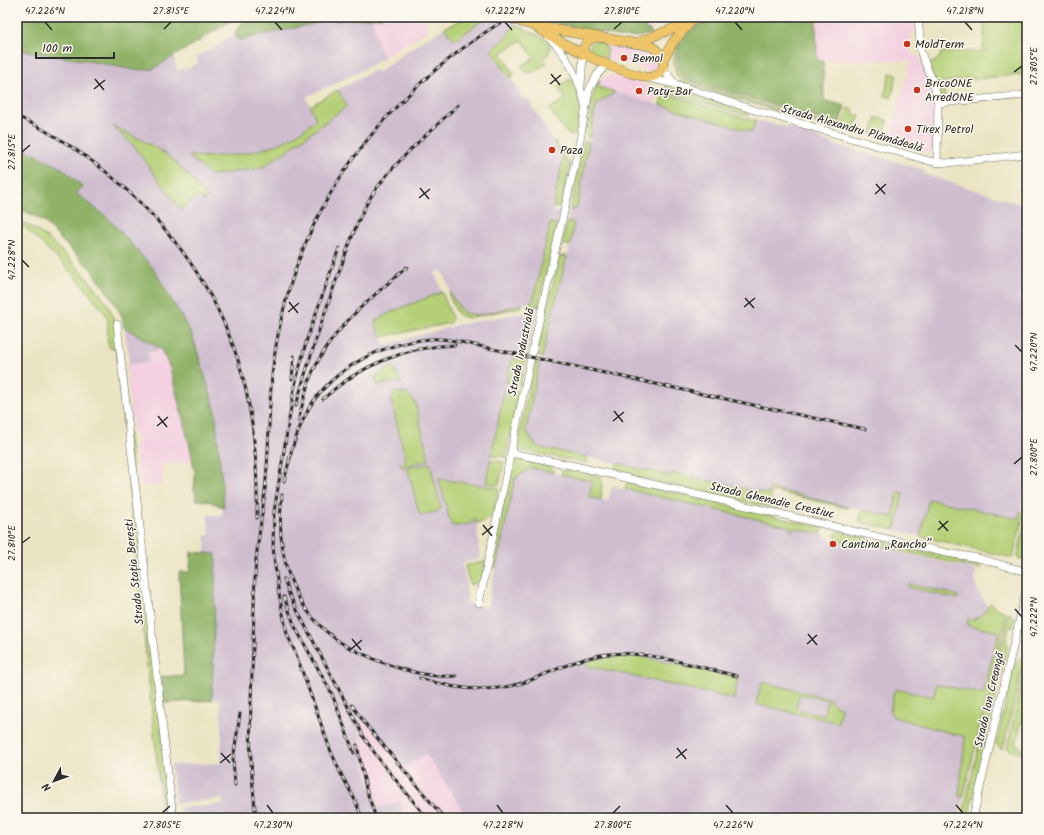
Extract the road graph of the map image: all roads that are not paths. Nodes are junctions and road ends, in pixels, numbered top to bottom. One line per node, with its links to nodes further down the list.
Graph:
1 (506, 17): 4 (main road)
2 (918, 17): 14 (street)
3 (696, 18): 6 (main road); 8 (main road)
4 (534, 26): 5 (main road); 7 (main road); 12 (street, Strada Industrială)
5 (596, 37): 6 (main road); 7 (main road)
6 (635, 43): 8 (main road)
7 (583, 55): 9 (main road); 12 (street, Strada Industrială)
8 (663, 64): 10 (main road); 11 (street)
9 (606, 65): 10 (main road); 15 (street, Strada Industrială)
10 (647, 78): 11 (street, Strada Alexandru Plămădeală)
11 (675, 84): 17 (street, Strada Alexandru Plămădeală)
12 (581, 89): 15 (street, Strada Industrială)
13 (1027, 95): 14 (street)
14 (938, 103): 17 (street)
15 (586, 106): 19 (street, Strada Industrială)
16 (1027, 154): 17 (street, Strada Alexandru Plămădeală)
17 (937, 163)
18 (117, 324): 23 (street, Strada Stația Berești)
19 (511, 453): 20 (street, Strada Ghenadie Crestiuc); 22 (street, Strada Industrială)
20 (1027, 572)
21 (1027, 587): 24 (street, Strada Ion Creangă)
22 (479, 603)
23 (174, 818)
24 (973, 818)

